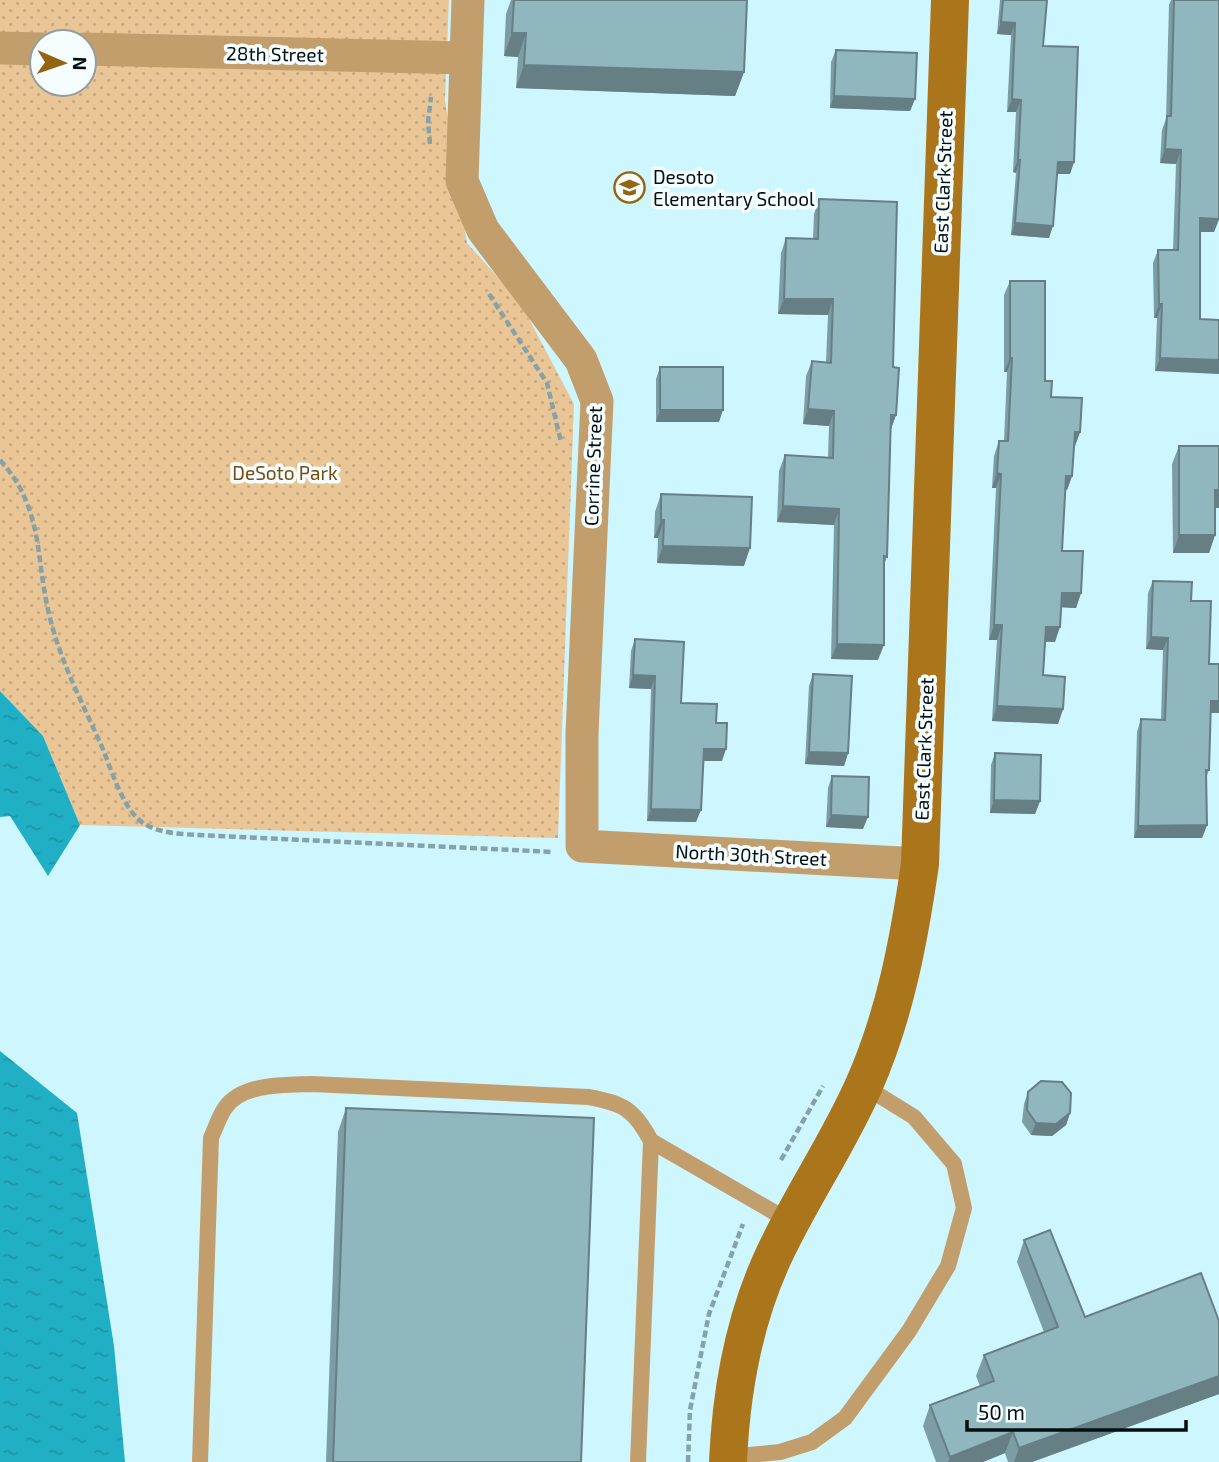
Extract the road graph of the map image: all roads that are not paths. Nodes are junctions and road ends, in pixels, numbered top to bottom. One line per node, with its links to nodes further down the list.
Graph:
1 (468, 0): 6 (street, Corrine Street)
2 (950, 0): 8 (street, East Clark Street)
3 (0, 48): 4 (street)
4 (28, 48)
5 (98, 50): 6 (street, 28th Street)
6 (465, 58): 7 (street, Corrine Street)
7 (563, 846): 8 (street, North 30th Street)
8 (919, 864): 9 (street, East Clark Street)
9 (846, 1082): 11 (street, East Clark Street); 12 (lane)
10 (651, 1141): 11 (lane); 13 (lane); 14 (lane)
11 (791, 1222): 12 (street, East Clark Street)
12 (728, 1459)
13 (200, 1462)
14 (638, 1462)

